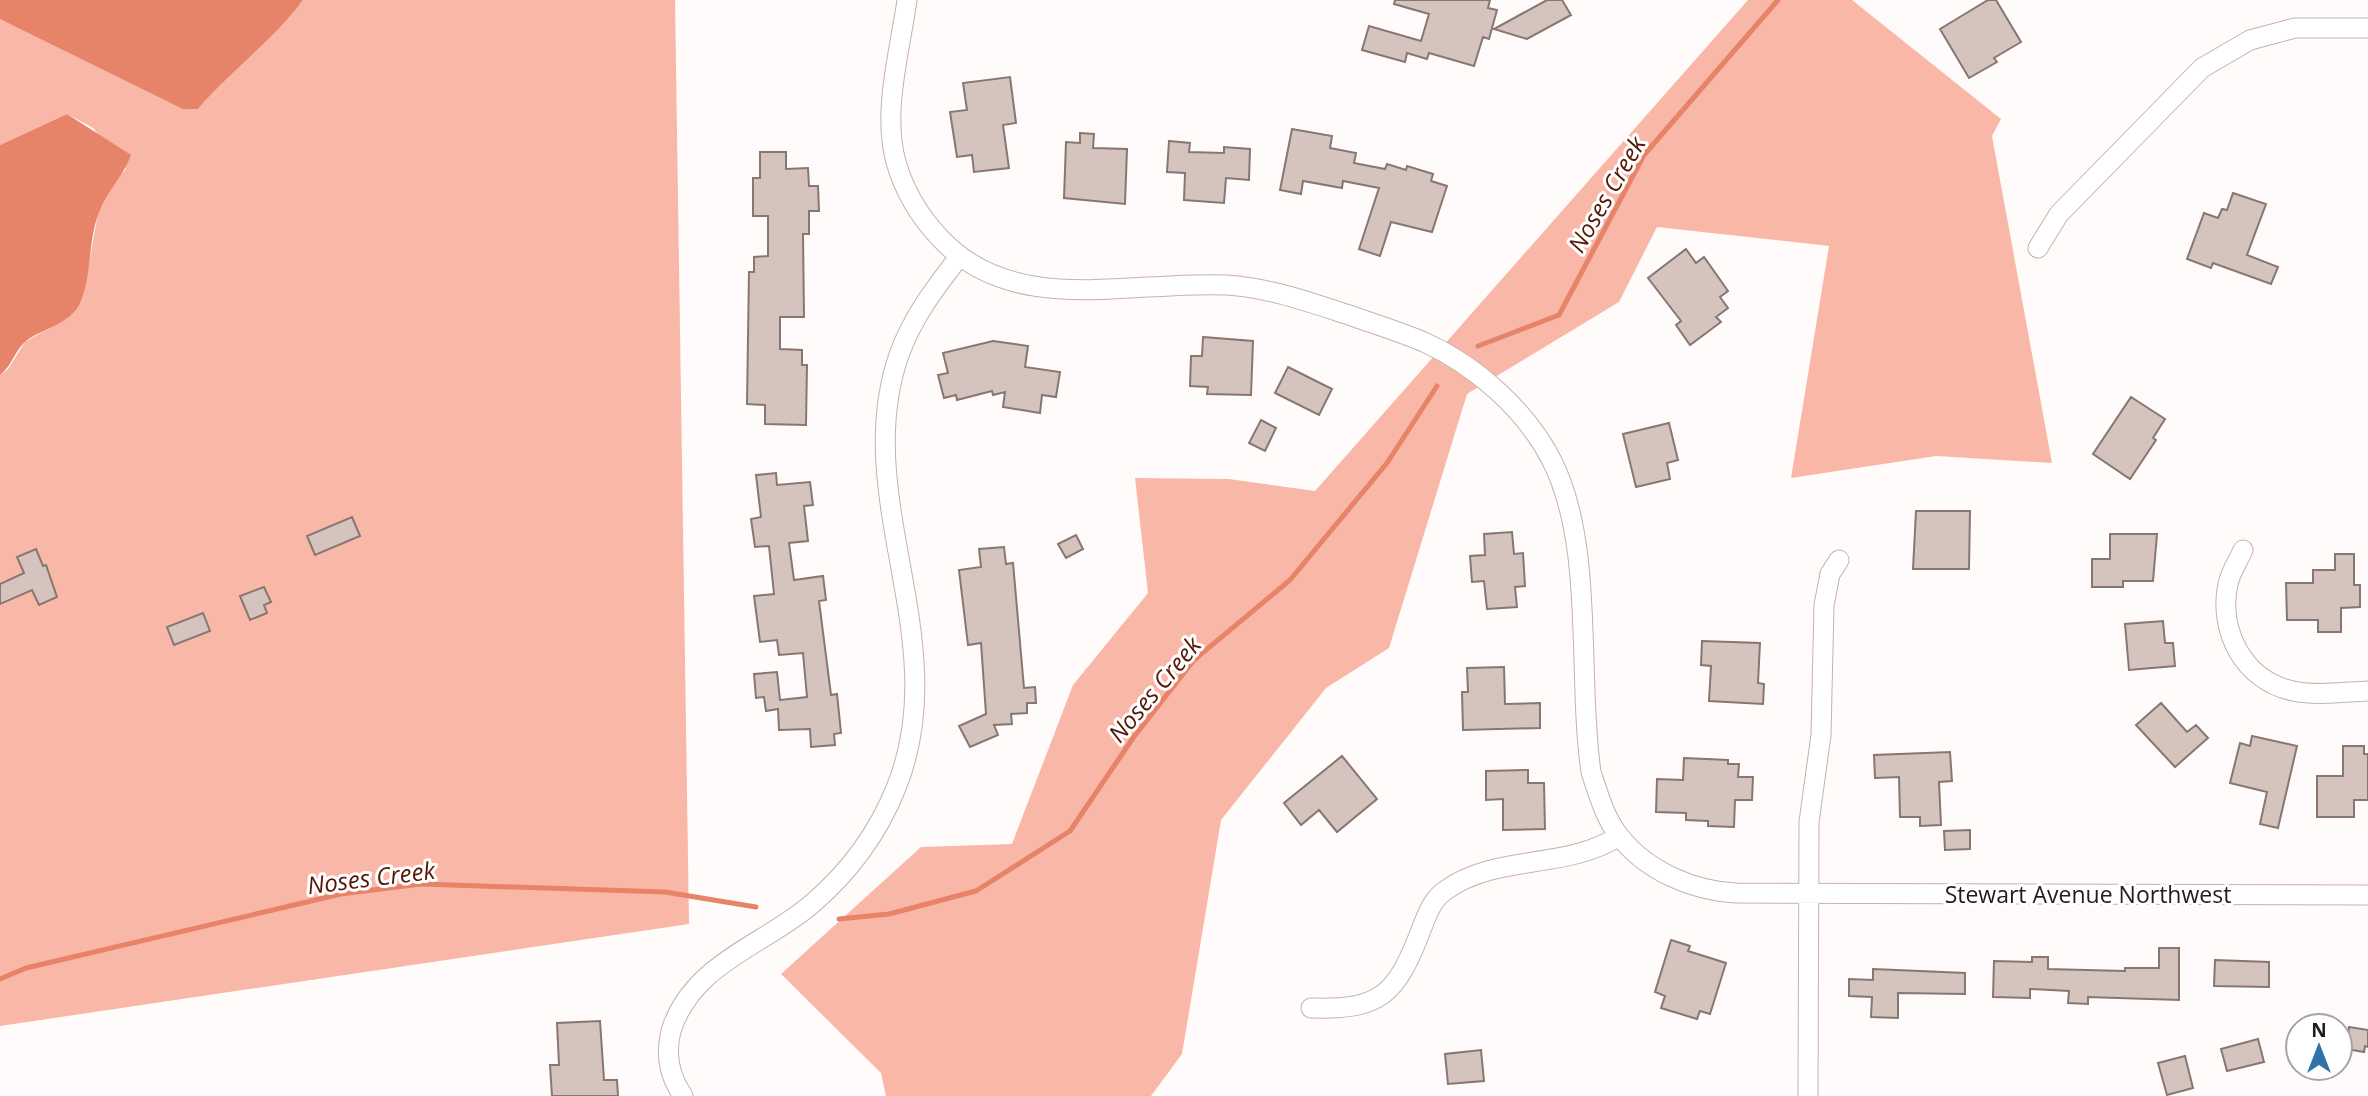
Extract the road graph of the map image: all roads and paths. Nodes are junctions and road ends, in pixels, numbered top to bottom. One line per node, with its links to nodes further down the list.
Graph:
1 (907, 0): 4 (street)
2 (2368, 28): 3 (street)
3 (2038, 248)
4 (959, 257): 8 (street); 12 (street)
5 (2243, 550): 7 (street)
6 (1839, 560): 9 (street)
7 (2368, 691)
8 (1619, 836): 9 (street, Stewart Avenue Northwest); 11 (street)
9 (1808, 892): 10 (street, Stewart Avenue Northwest); 13 (street)
10 (2368, 895)
11 (1311, 1008)
12 (683, 1096)
13 (1808, 1096)

